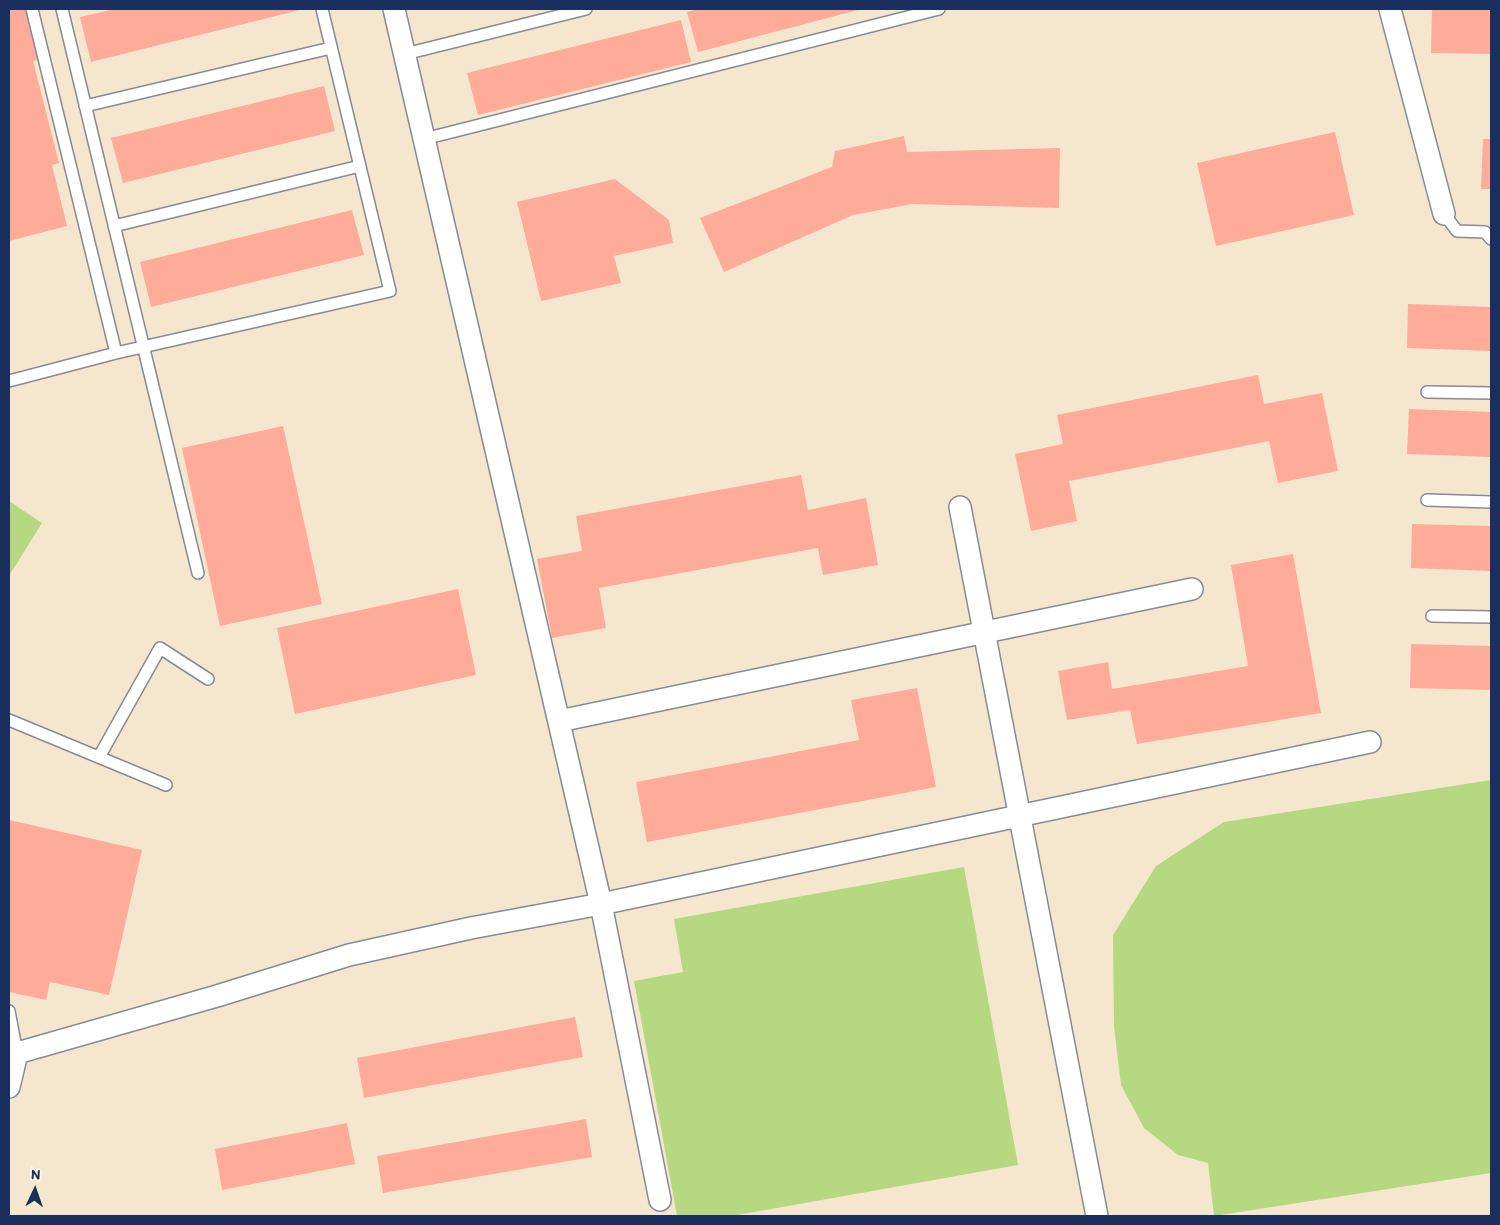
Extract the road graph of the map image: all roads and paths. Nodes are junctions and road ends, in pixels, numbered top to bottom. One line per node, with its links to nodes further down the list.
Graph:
1 (32, 9): 18 (lane)
2 (62, 9): 11 (lane)
3 (322, 9): 9 (lane)
4 (394, 9): 10 (street)
5 (586, 9): 10 (lane)
6 (938, 9): 8 (lane)
7 (1390, 9): 14 (street)
8 (901, 13): 12 (lane)
9 (331, 48): 11 (lane); 13 (lane)
10 (405, 54): 12 (street)
11 (85, 106): 15 (lane)
12 (424, 139): 32 (street)
13 (360, 166): 15 (lane); 17 (lane)
14 (1444, 214): 16 (lane)
15 (114, 226): 17 (lane)
16 (1491, 239)
17 (143, 347): 18 (lane); 25 (lane)
18 (116, 354): 19 (lane)
19 (9, 381)
20 (1427, 392): 21 (lane)
21 (1491, 393)
22 (1426, 500): 23 (lane)
23 (1491, 502)
24 (960, 507): 29 (street)
25 (198, 573)
26 (1192, 589): 29 (street)
27 (1432, 616): 28 (lane)
28 (1491, 617)
29 (984, 632): 32 (street); 36 (street)
30 (208, 679): 34 (lane)
31 (9, 720): 34 (lane)
32 (559, 721): 37 (street)
33 (1370, 742): 36 (street)
34 (99, 757): 35 (lane)
35 (166, 785)
36 (1020, 815): 37 (street); 42 (street)
37 (601, 904): 39 (street); 41 (street)
38 (9, 1011): 39 (lane)
39 (17, 1053): 40 (street)
40 (9, 1087)
41 (660, 1200)
42 (1097, 1216)

